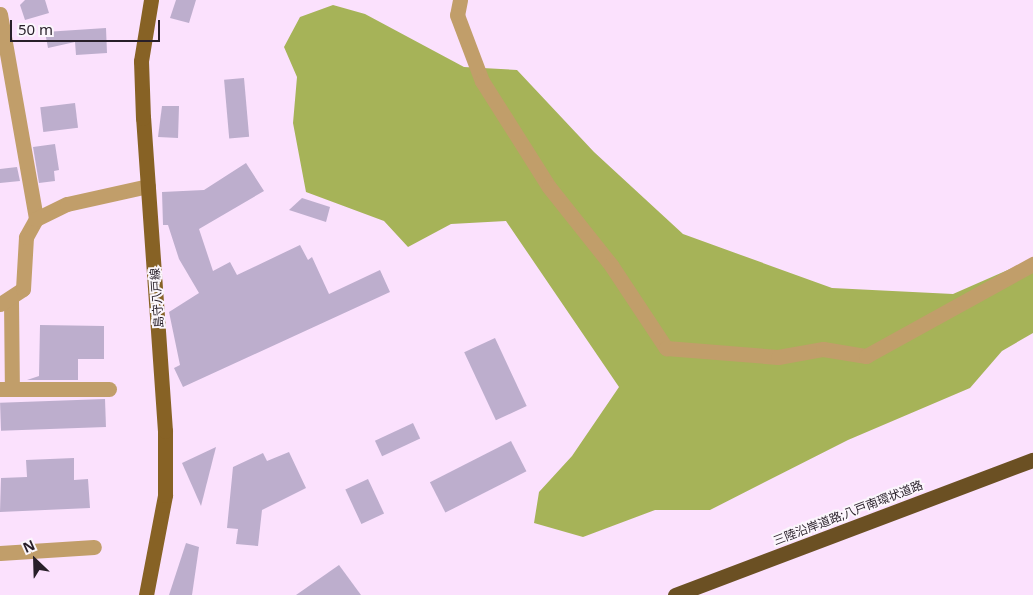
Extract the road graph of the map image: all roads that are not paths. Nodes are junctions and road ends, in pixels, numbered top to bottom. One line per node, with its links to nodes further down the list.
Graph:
1 (151, 0): 4 (main road, 島守八戸線)
2 (460, 0): 6 (street)
3 (0, 14): 5 (street)
4 (148, 186): 5 (street); 13 (main road, 島守八戸線)
5 (36, 219): 7 (street)
6 (1033, 264)
7 (5, 302): 8 (street)
8 (6, 389): 9 (street)
9 (109, 389)
10 (1033, 460): 14 (highway, 三陸沿岸道路;八戸南環状道路)
11 (94, 547): 12 (street)
12 (0, 553)
13 (146, 595)
14 (675, 595)

